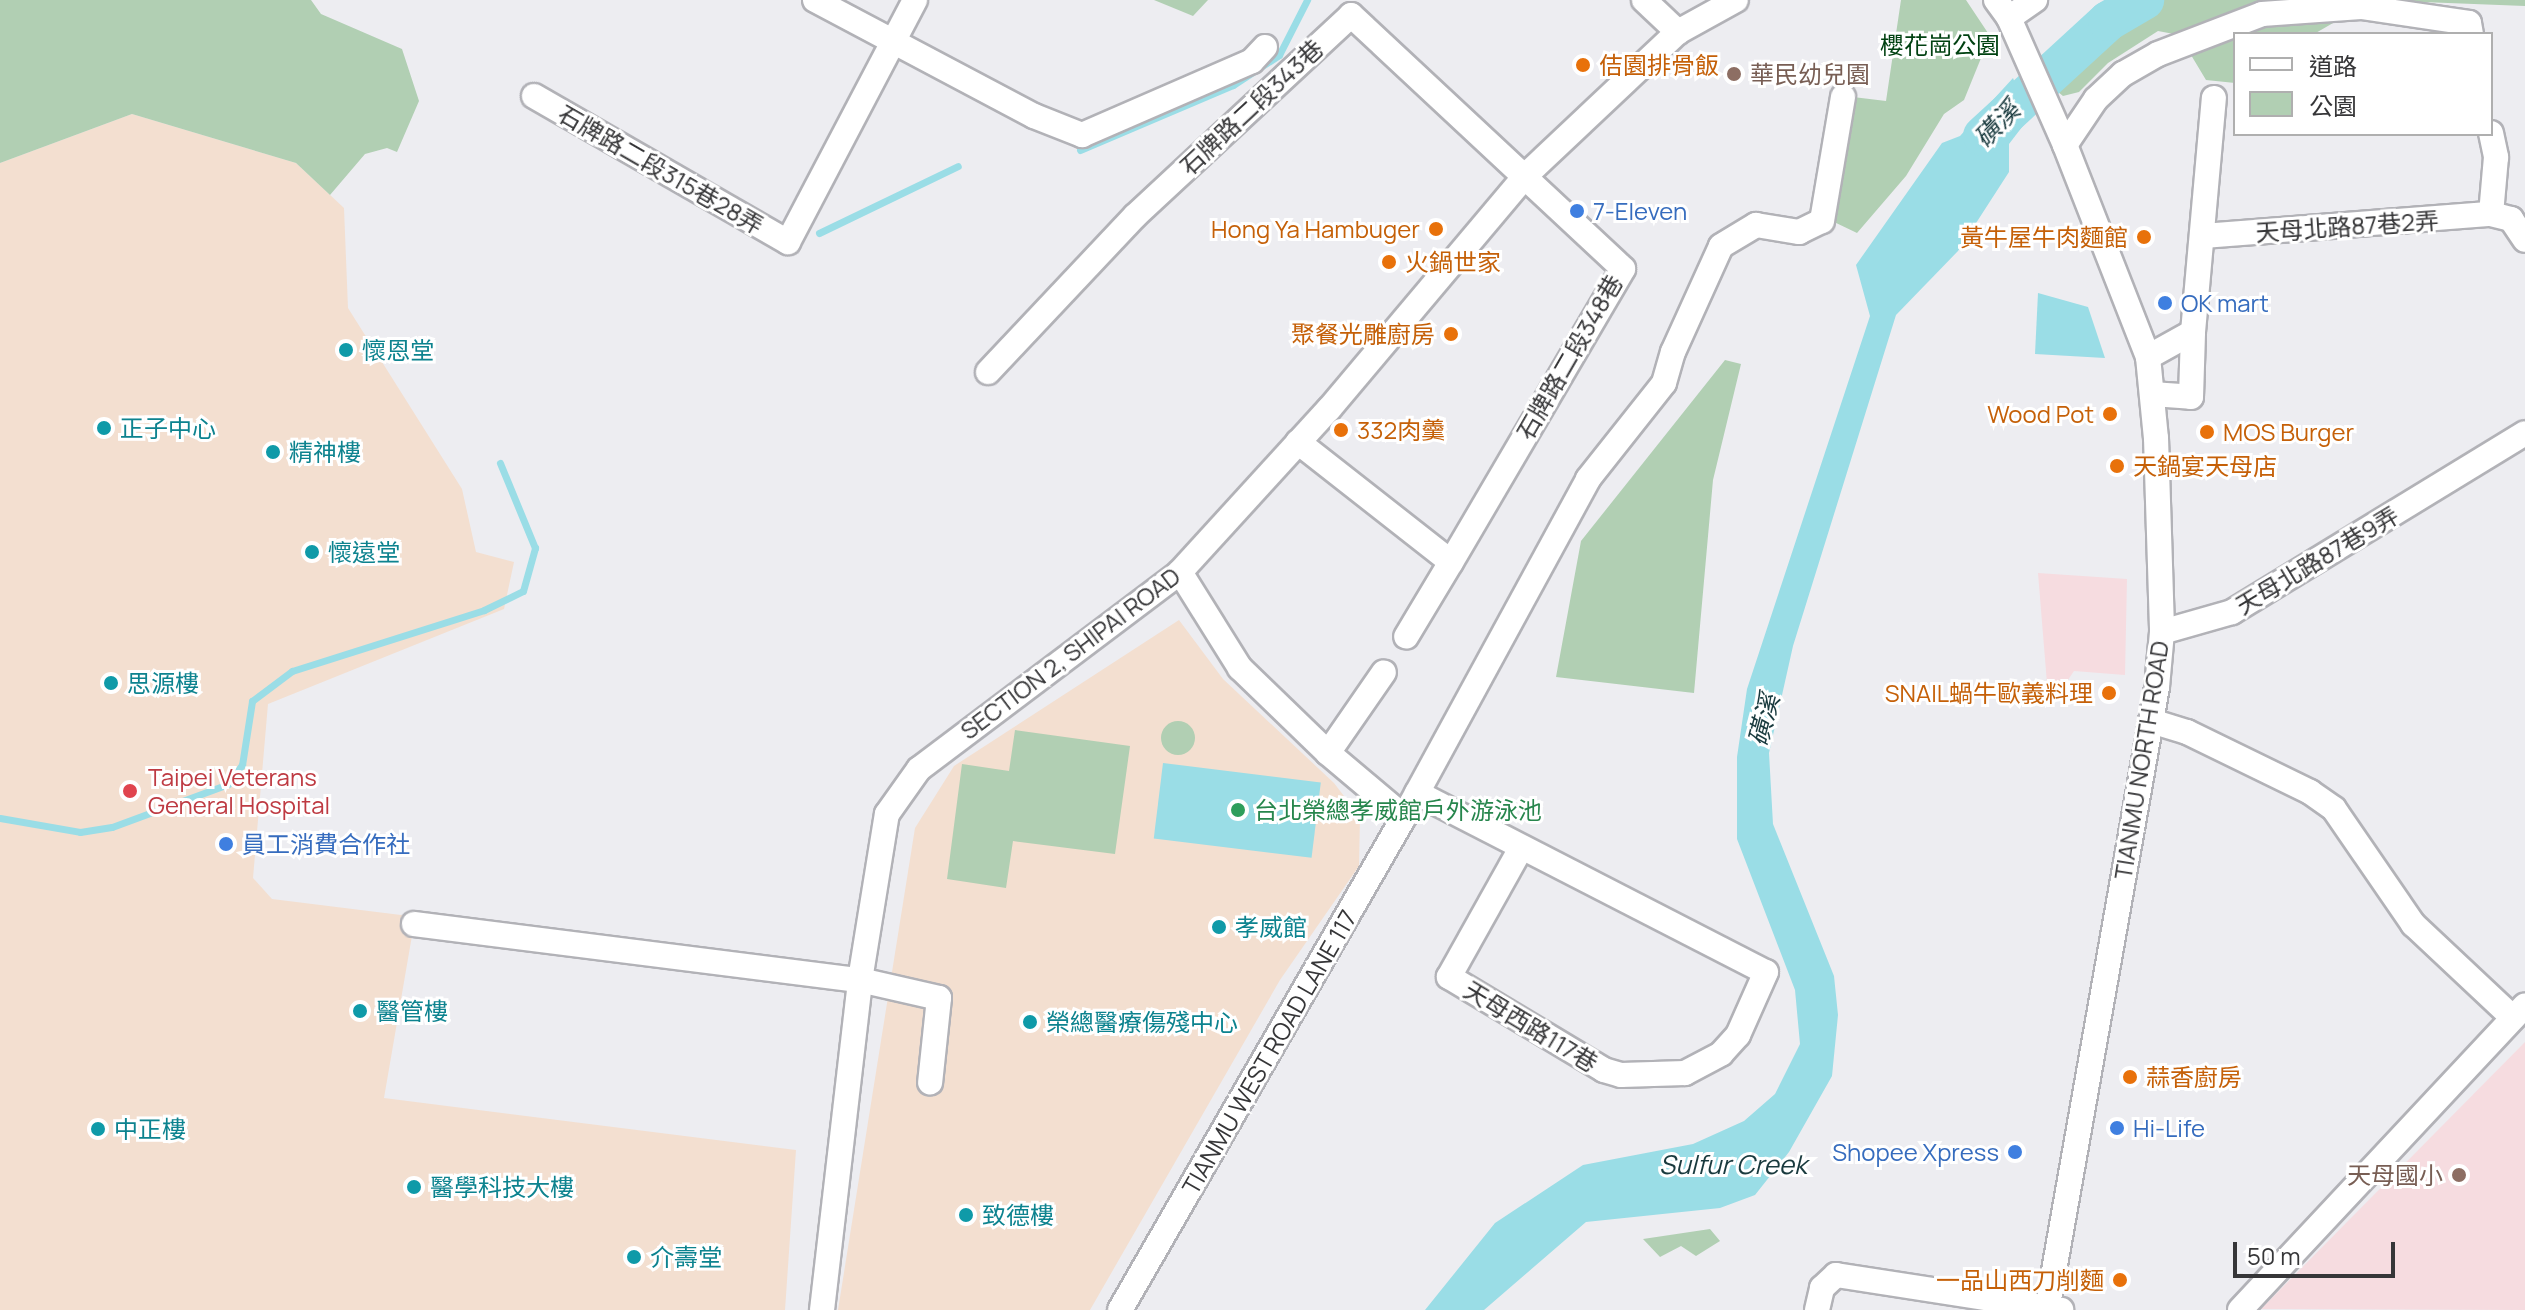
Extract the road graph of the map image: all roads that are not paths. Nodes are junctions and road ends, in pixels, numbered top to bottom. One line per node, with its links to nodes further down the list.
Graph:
1 (815, 0): 11 (street)
2 (915, 0): 11 (street)
3 (1644, 0): 9 (street)
4 (1714, 0): 9 (street)
5 (1736, 0): 9 (street, SECTION 2, SHIPAI ROAD)
6 (2035, 0): 8 (street)
7 (1344, 7): 18 (street, 石牌路二段343巷); 24 (street, 石牌路二段343巷)
8 (2003, 9): 16 (street, TIANMU NORTH ROAD)
9 (1678, 32): 18 (street, SECTION 2, SHIPAI ROAD)
10 (2471, 32): 16 (street)
11 (893, 40): 12 (street); 13 (street, 石牌路二段315巷28弄)
12 (1265, 47)
13 (534, 96)
14 (1843, 97): 35 (street, TIANMU WEST ROAD LANE 117)
15 (2214, 98): 20 (street)
16 (2060, 136): 23 (street, TIANMU NORTH ROAD)
17 (2492, 136): 19 (street)
18 (1525, 176): 27 (street, SECTION 2, SHIPAI ROAD); 28 (street, 石牌路二段348巷)
19 (2491, 214): 20 (street, 天母北路87巷2弄); 21 (street)
20 (2203, 236): 22 (street)
21 (2525, 240)
22 (2193, 332): 23 (street); 25 (street)
23 (2148, 357): 25 (street, TIANMU NORTH ROAD)
24 (988, 372)
25 (2152, 394): 30 (street, TIANMU NORTH ROAD)
26 (2525, 433): 30 (street, 天母北路87巷9弄)
27 (1298, 442): 28 (street); 29 (street, SECTION 2, SHIPAI ROAD)
28 (1451, 562): 31 (street)
29 (1180, 572): 34 (street); 39 (street, SECTION 2, SHIPAI ROAD)
30 (2162, 632): 33 (street, TIANMU NORTH ROAD)
31 (1406, 637)
32 (1384, 672): 34 (street)
33 (2151, 721): 40 (street); 42 (street, TIANMU NORTH ROAD)
34 (1328, 753): 36 (street)
35 (1417, 793): 36 (street, TIANMU WEST ROAD LANE 117); 37 (street, 天母西路117巷)
36 (1404, 817): 44 (street, TIANMU WEST ROAD LANE 117)
37 (1520, 850): 37 (street, 天母西路117巷)
38 (414, 924): 39 (street)
39 (860, 980): 41 (street); 43 (street, SECTION 2, SHIPAI ROAD)
40 (2519, 1012): 46 (street)
41 (930, 1083)
42 (2052, 1309): 45 (street)
43 (822, 1310)
44 (1120, 1310)
45 (1817, 1310)
46 (2240, 1310)

